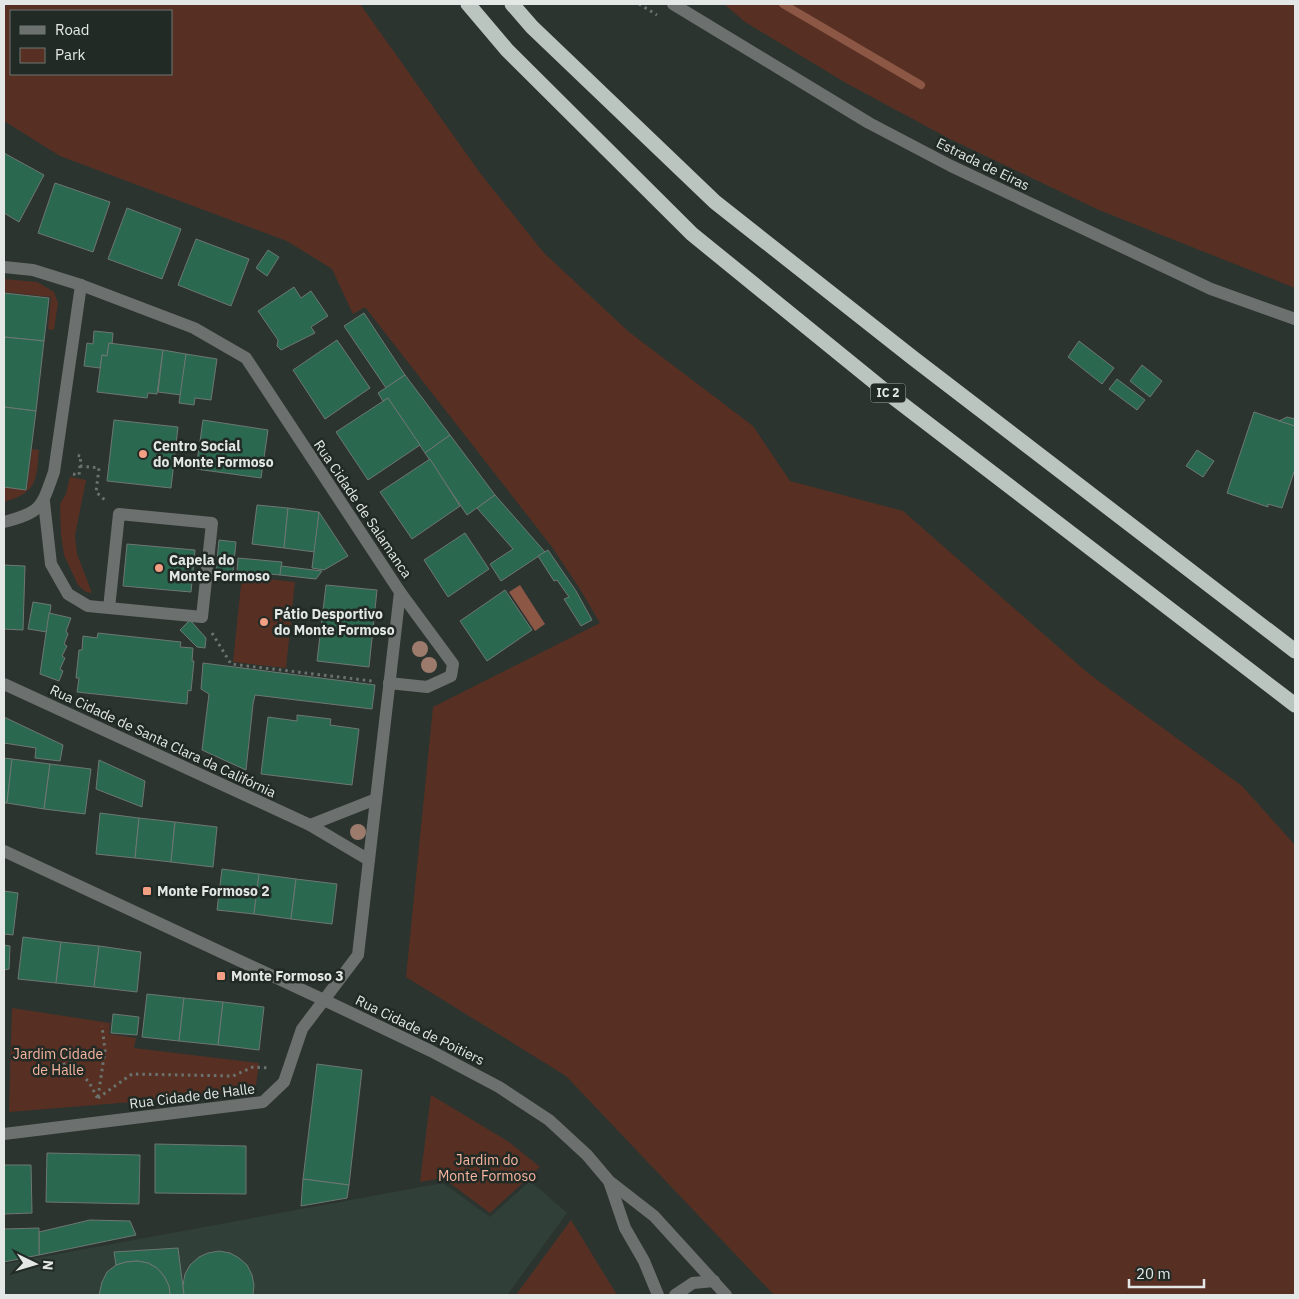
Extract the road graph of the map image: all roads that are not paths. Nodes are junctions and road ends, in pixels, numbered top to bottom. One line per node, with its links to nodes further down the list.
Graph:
1 (468, 4): 14 (highway, IC 2)
2 (512, 4): 11 (highway)
3 (673, 4): 6 (street, Estrada de Eiras)
4 (4, 267): 5 (street, Rua Cidade de Salamanca)
5 (82, 285): 7 (street); 9 (street, Rua Cidade de Salamanca)
6 (1295, 319)
7 (44, 502): 8 (street); 10 (street)
8 (4, 522)
9 (400, 592): 12 (street, Rua Cidade de Salamanca); 12 (street)
10 (109, 608): 10 (street)
11 (1295, 651)
12 (389, 683): 15 (street, Rua Cidade de Salamanca)
13 (4, 684): 16 (street, Rua Cidade de Santa Clara da Califórnia)
14 (1295, 705)
15 (376, 799): 16 (street); 18 (street, Rua Cidade de Salamanca)
16 (310, 825): 18 (street, Rua Cidade de Santa Clara da Califórnia)
17 (4, 851): 19 (street, Rua Cidade de Poitiers)
18 (369, 860): 19 (street, Rua Cidade de Salamanca)
19 (324, 1000): 20 (street, Rua Cidade de Halle); 21 (street, Rua Cidade de Poitiers)
20 (4, 1134)
21 (610, 1180): 22 (street); 23 (street)
22 (714, 1281): 24 (street); 25 (street)
23 (658, 1295)
24 (675, 1295)
25 (726, 1295)

